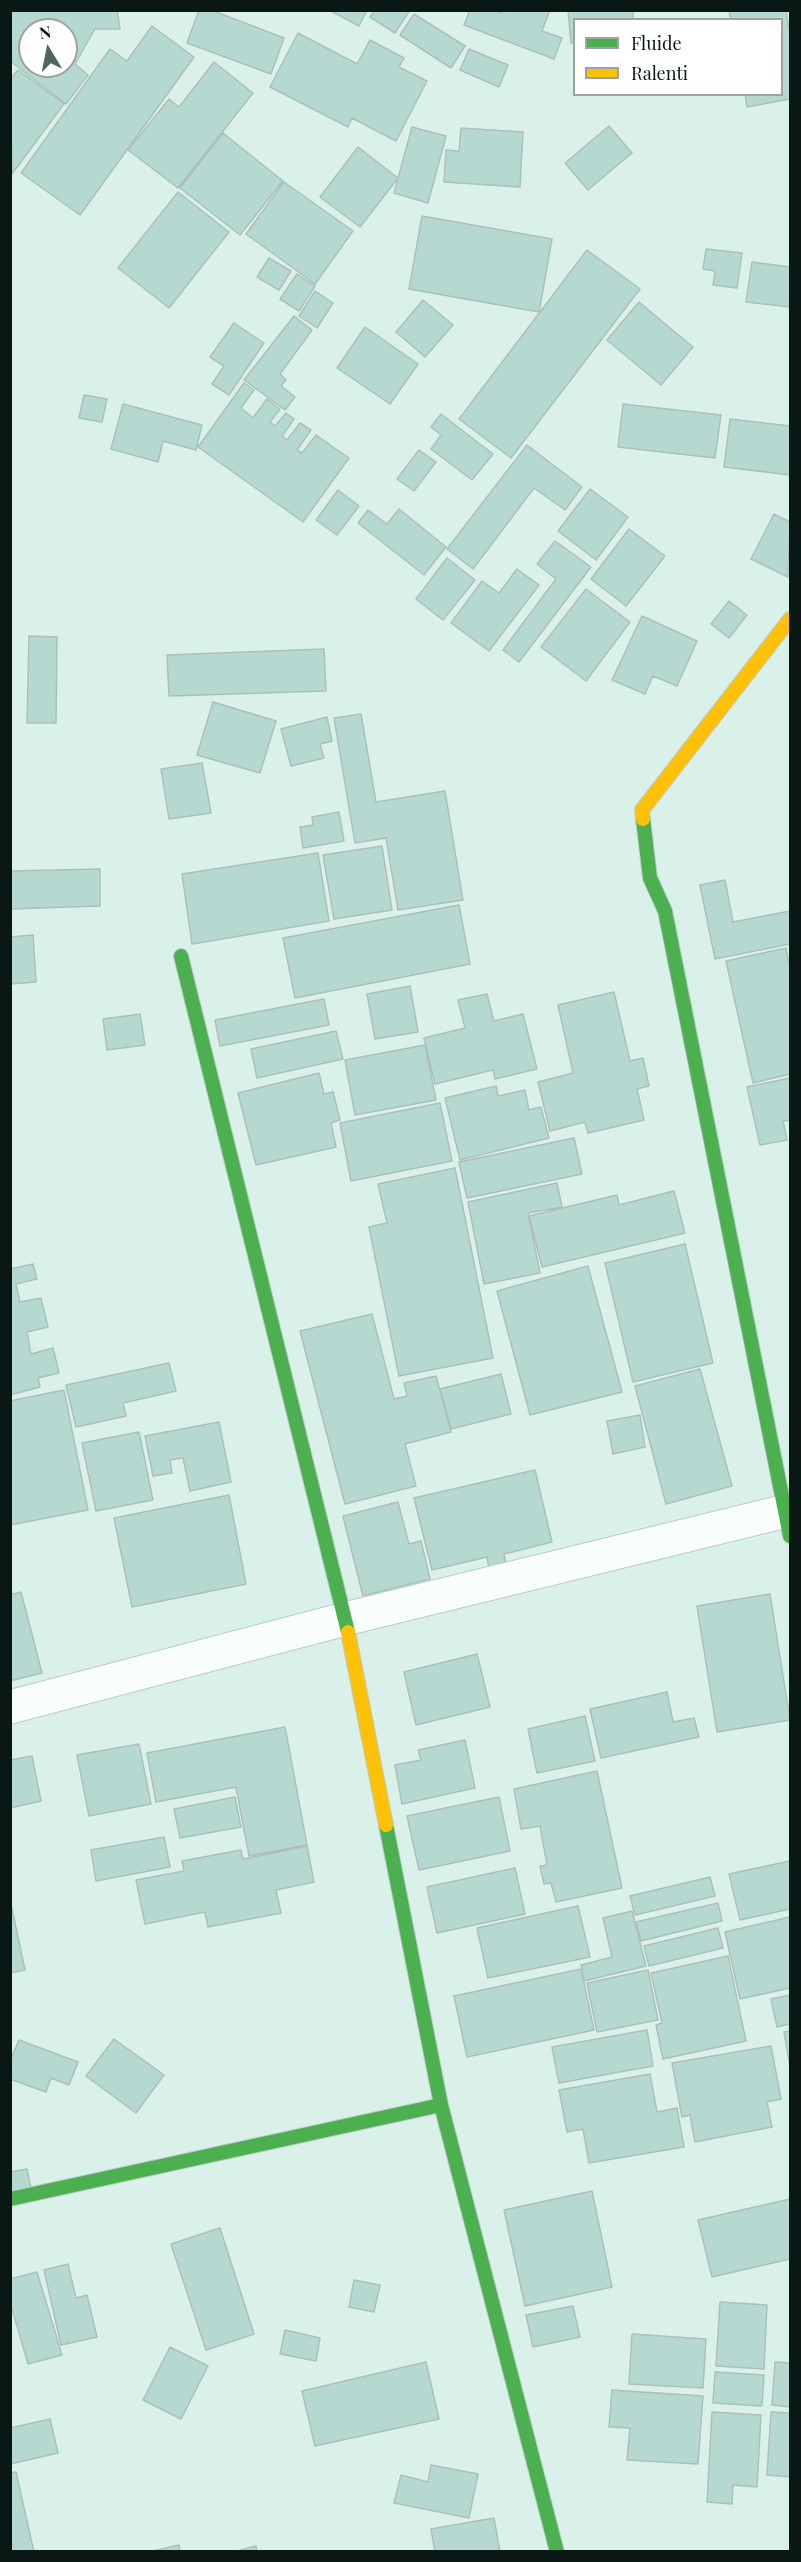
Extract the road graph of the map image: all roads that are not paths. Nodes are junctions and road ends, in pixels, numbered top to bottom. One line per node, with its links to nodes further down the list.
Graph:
1 (790, 619): 3 (street)
2 (181, 956): 4 (street)
3 (789, 1519): 4 (street)
4 (345, 1619): 5 (street); 6 (street)
5 (10, 1707)
6 (441, 2105): 7 (street); 8 (street)
7 (10, 2199)
8 (557, 2552)

